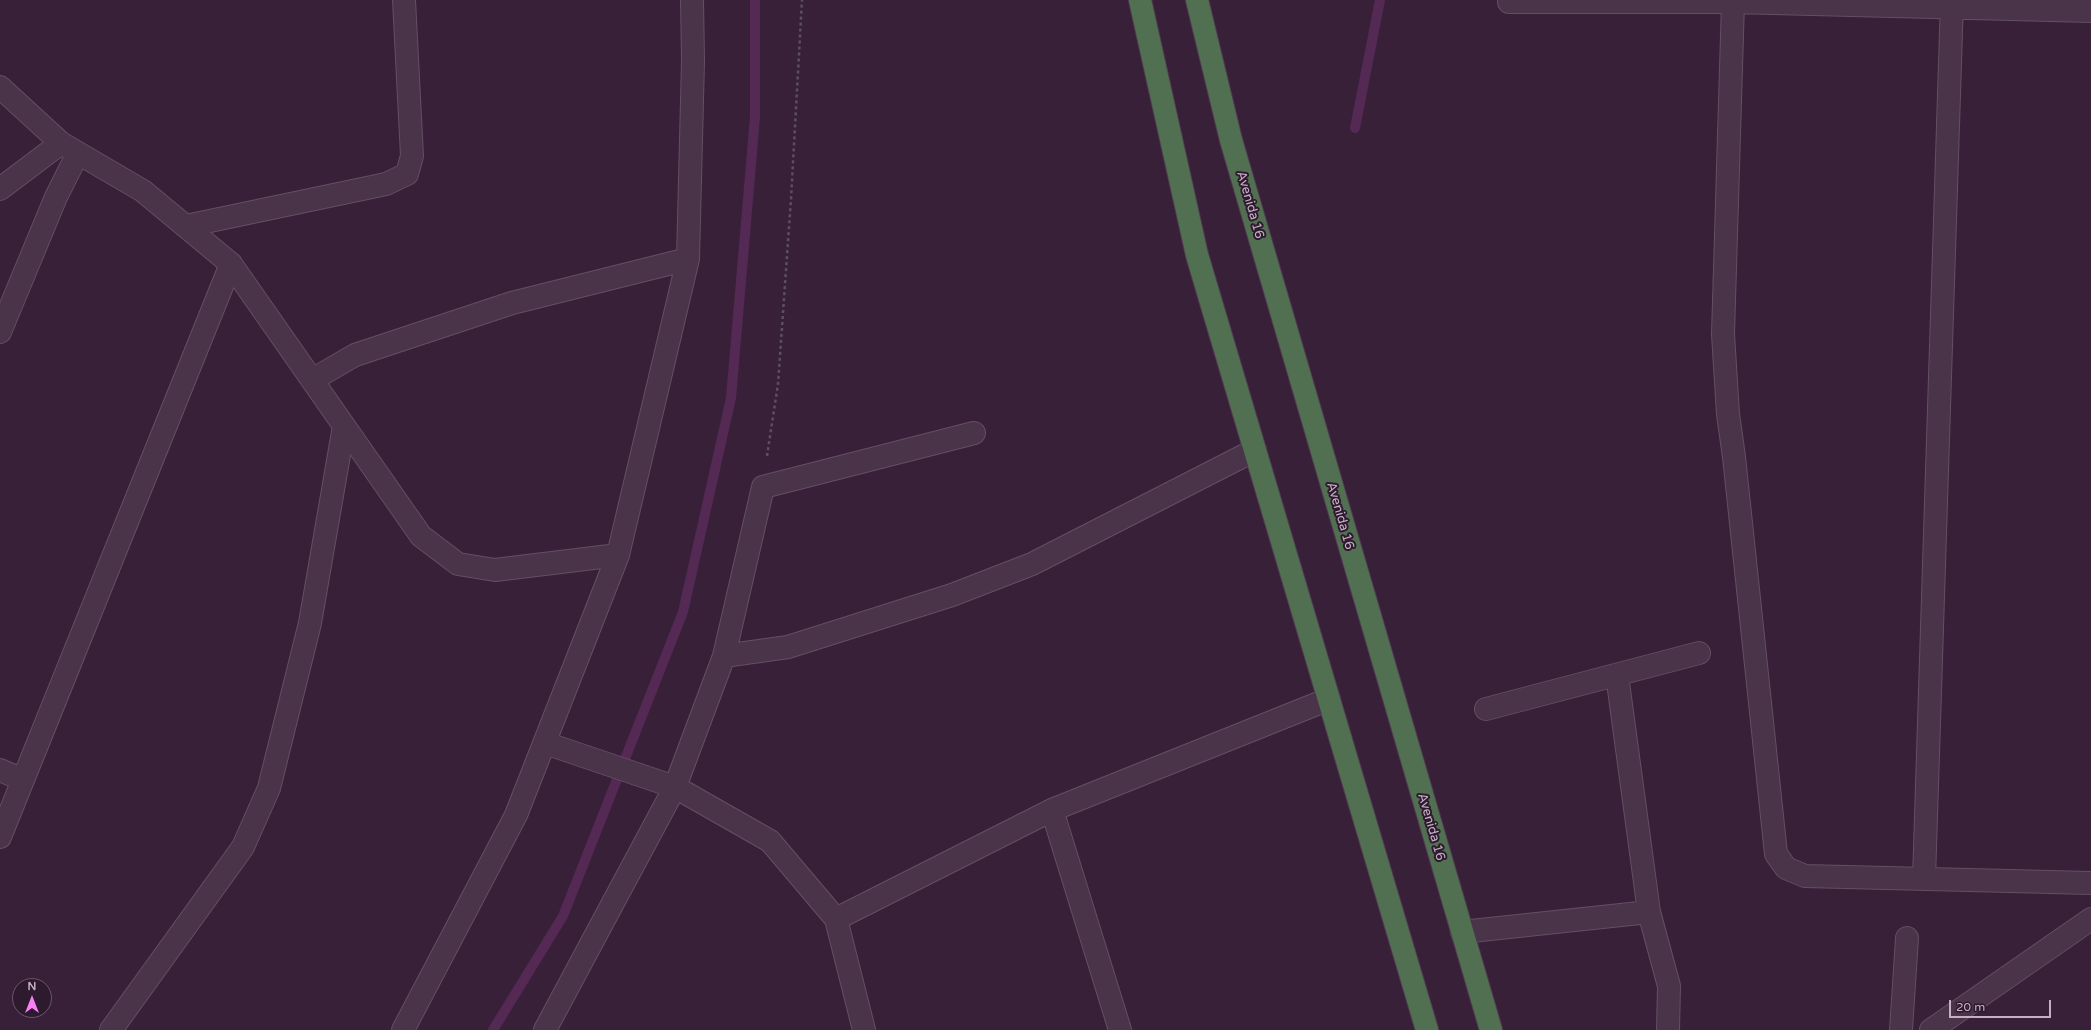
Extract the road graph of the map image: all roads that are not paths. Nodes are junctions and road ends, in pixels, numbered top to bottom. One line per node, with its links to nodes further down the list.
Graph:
1 (404, 0): 12 (street)
2 (692, 0): 13 (street)
3 (1140, 0): 19 (highway)
4 (1196, 0): 37 (highway, Avenida 16)
5 (1733, 1): 6 (street); 7 (street); 32 (street)
6 (1508, 2)
7 (1952, 4): 8 (street); 32 (street)
8 (2091, 11)
9 (0, 87): 10 (street)
10 (70, 148): 11 (street); 12 (street); 15 (street)
11 (0, 188)
12 (186, 226): 14 (street)
13 (688, 259): 16 (street); 20 (street)
14 (231, 264): 16 (street); 28 (street)
15 (0, 332)
16 (312, 380): 17 (street)
17 (344, 426): 20 (street); 39 (street)
18 (974, 434): 22 (street)
19 (1255, 450): 22 (street); 24 (highway)
20 (618, 555): 26 (street)
21 (1699, 653): 23 (street)
22 (724, 656): 29 (street)
23 (1617, 675): 25 (street); 34 (street)
24 (1329, 699): 30 (street); 44 (highway)
25 (1486, 709)
26 (545, 743): 29 (street); 40 (street)
27 (0, 770): 28 (street)
28 (23, 780): 31 (street)
29 (675, 787): 35 (street); 41 (street)
30 (1052, 810): 35 (street); 43 (street)
31 (0, 837)
32 (1924, 879): 33 (street)
33 (2091, 882)
34 (1649, 912): 37 (street); 46 (street)
35 (836, 919): 42 (street)
36 (2091, 919): 48 (street)
37 (1462, 932): 45 (highway, Avenida 16)
38 (1907, 938): 47 (street)
39 (111, 1030)
40 (403, 1030)
41 (545, 1030)
42 (864, 1030)
43 (1120, 1030)
44 (1427, 1030)
45 (1491, 1030)
46 (1668, 1030)
47 (1901, 1030)
48 (1931, 1030)

